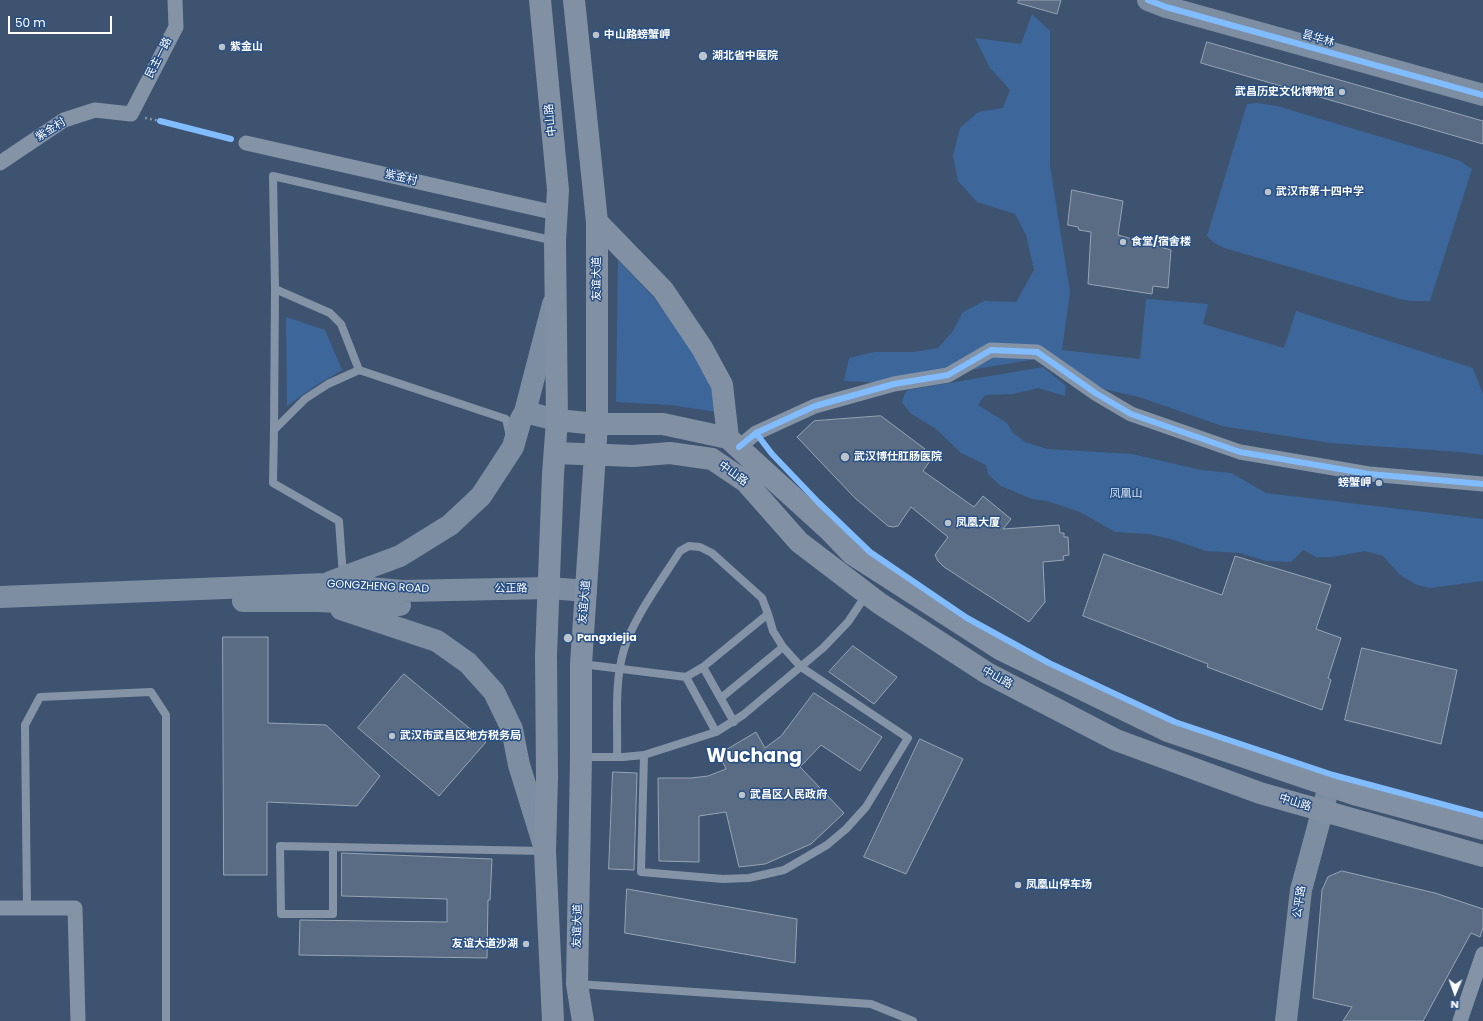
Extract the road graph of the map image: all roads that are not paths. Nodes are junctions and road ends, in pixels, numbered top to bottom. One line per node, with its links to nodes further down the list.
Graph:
1 (175, 0): 6 (street, 民主一路)
2 (540, 0): 9 (main road, 中山路)
3 (574, 0): 10 (main road)
4 (1148, 0): 5 (main road, 昙华林)
5 (1483, 95)
6 (131, 114): 8 (street, 紫金村)
7 (246, 143): 9 (street, 紫金村)
8 (0, 163)
9 (556, 213): 11 (main road, 中山路)
10 (596, 215): 17 (main road, 友谊大道); 19 (main road)
11 (554, 241): 12 (lane); 13 (main road)
12 (275, 289): 14 (lane); 18 (lane)
13 (555, 293): 15 (main road); 16 (main road)
14 (359, 370): 18 (lane); 20 (lane)
15 (524, 412): 16 (main road); 20 (main road)
16 (558, 420): 17 (main road); 21 (main road)
17 (596, 424): 19 (main road); 22 (main road, 友谊大道)
18 (274, 430): 24 (lane)
19 (734, 442): 23 (street); 44 (main road, 中山路)
20 (512, 447): 24 (main road)
21 (555, 453): 22 (main road, 中山路); 25 (main road)
22 (594, 456): 27 (main road, 友谊大道); 28 (main road, 中山路)
23 (1483, 484)
24 (328, 587): 26 (main road, GONGZHENG ROAD); 29 (main road, GONGZHENG ROAD); 30 (main road, GONGZHENG ROAD); 48 (main road)
25 (550, 588): 26 (main road, 公正路); 27 (main road, 公正路); 48 (main road)
26 (436, 590)
27 (586, 591): 33 (main road, 友谊大道)
28 (867, 594): 36 (lane); 45 (main road, 中山路)
29 (0, 597)
30 (0, 611)
31 (768, 614): 32 (lane); 34 (lane); 35 (lane)
32 (783, 648): 36 (lane); 38 (lane)
33 (581, 664): 34 (lane); 42 (main road, 友谊大道)
34 (620, 667): 37 (lane); 43 (lane)
35 (703, 667): 37 (lane); 38 (lane)
36 (801, 667): 39 (lane); 41 (lane)
37 (686, 677): 40 (lane)
38 (721, 698): 39 (lane)
39 (734, 722): 40 (lane)
40 (716, 732): 41 (lane)
41 (644, 755): 43 (lane)
42 (581, 757): 43 (lane); 53 (main road, 友谊大道)
43 (617, 757)
44 (1329, 786): 45 (main road, 公平路); 46 (main road, 中山路)
45 (1321, 811): 49 (main road, 中山路); 59 (main road, 公平路)
46 (1483, 829)
47 (333, 847): 47 (lane); 48 (lane)
48 (545, 851): 56 (main road)
49 (1483, 856)
50 (0, 908): 51 (street)
51 (28, 908): 54 (street); 55 (lane)
52 (1483, 954): 60 (street)
53 (577, 984): 57 (main road, 友谊大道); 58 (lane)
54 (78, 1021)
55 (166, 1021)
56 (553, 1021)
57 (583, 1021)
58 (913, 1021)
59 (1286, 1021)
60 (1460, 1021)

